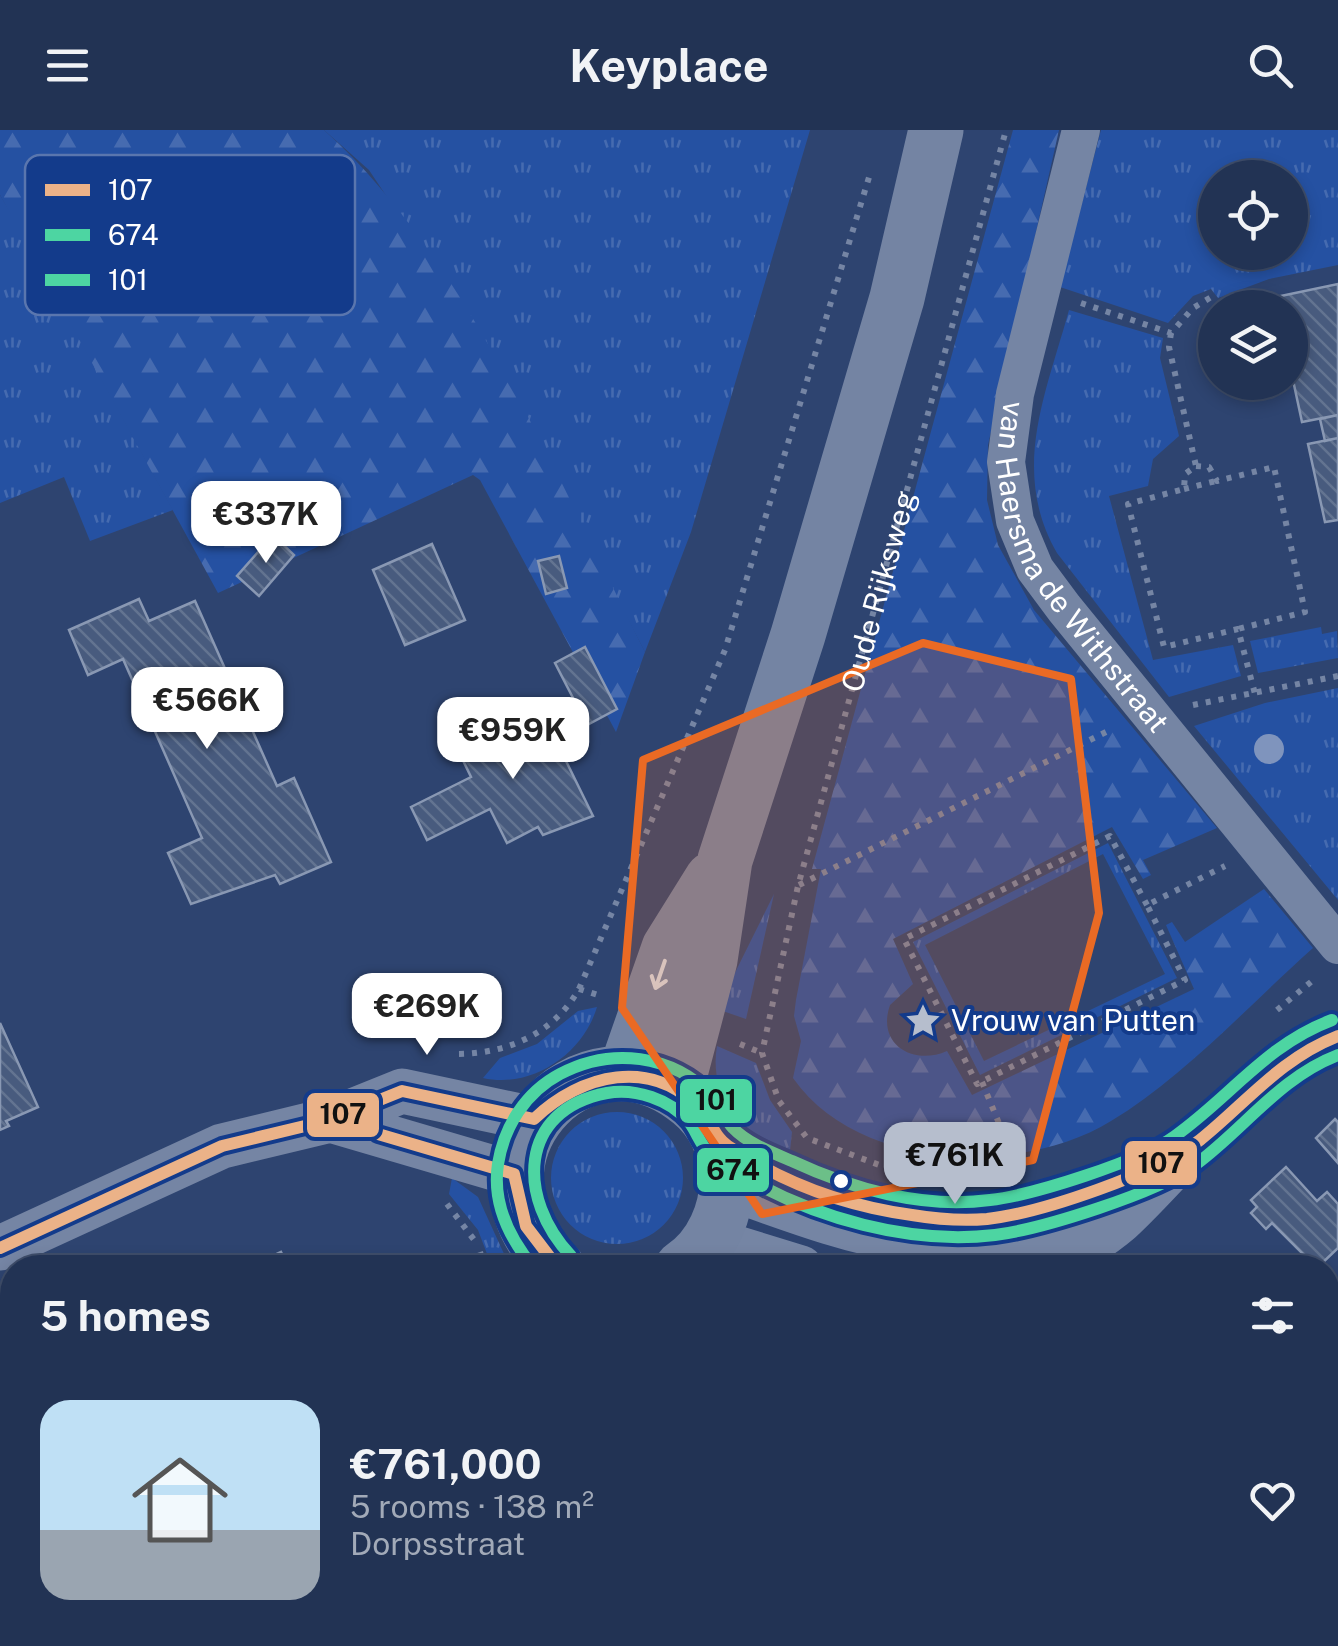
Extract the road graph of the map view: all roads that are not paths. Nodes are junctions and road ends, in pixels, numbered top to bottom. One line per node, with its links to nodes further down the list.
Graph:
1 (936, 130): 5 (main road)
2 (1081, 130): 3 (street, van Haersma de Withstraat)
3 (1331, 959)
4 (1338, 1036): 8 (street)
5 (650, 1081): 6 (main road); 9 (main road)
6 (534, 1119): 7 (street); 10 (main road)
7 (330, 1120): 10 (street); 11 (street)
8 (1179, 1156): 9 (lane); 15 (street); 16 (street)
9 (724, 1164): 12 (main road); 14 (street)
10 (514, 1174): 13 (main road)
11 (0, 1248)
12 (696, 1254)
13 (548, 1255)
14 (977, 1255)
15 (985, 1255)
16 (1069, 1255)

